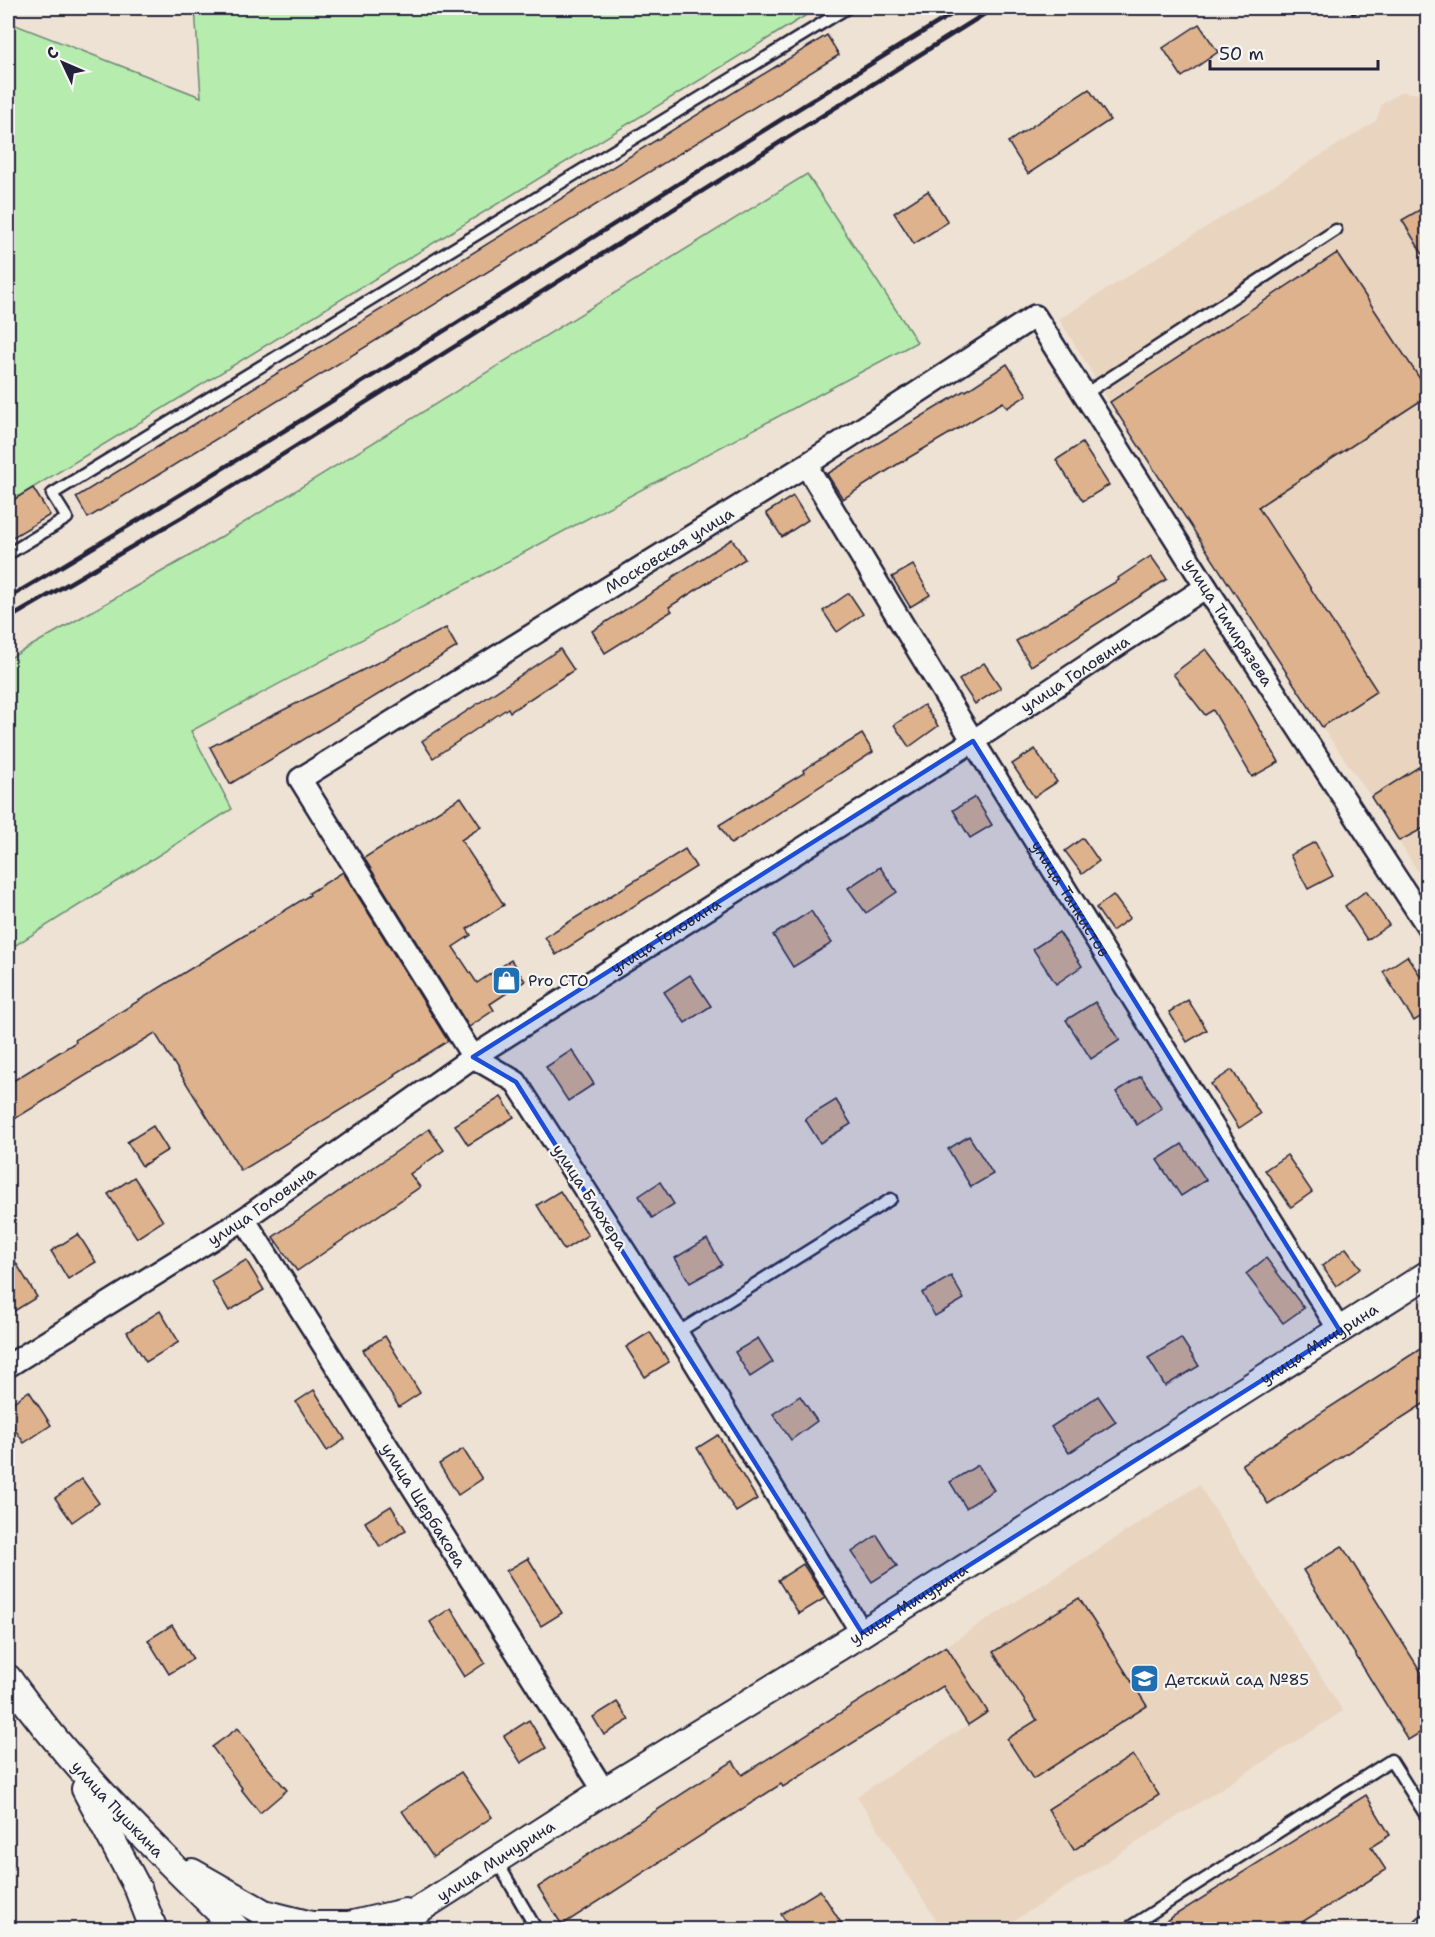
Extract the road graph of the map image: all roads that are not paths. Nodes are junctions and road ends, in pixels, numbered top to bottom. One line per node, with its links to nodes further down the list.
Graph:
1 (847, 8): 6 (lane)
2 (1336, 230): 4 (lane)
3 (1035, 316): 4 (street, улица Тимирязева); 5 (street, Московская улица)
4 (1085, 394): 7 (street, улица Тимирязева)
5 (806, 465): 8 (street, улица Танкистов); 9 (street, Московская улица)
6 (8, 554)
7 (1206, 587): 8 (street, улица Головина); 10 (street, улица Тимирязева)
8 (973, 741): 11 (street, улица Головина); 15 (street, улица Танкистов)
9 (300, 779): 11 (street, улица Блюхера)
10 (1428, 927)
11 (473, 1057): 13 (street, улица Головина); 16 (street, улица Блюхера)
12 (891, 1199): 16 (lane)
13 (244, 1219): 17 (street, улица Головина); 21 (street, улица Щербакова)
14 (1428, 1275): 15 (street, улица Мичурина)
15 (1340, 1331): 18 (street, улица Мичурина)
16 (677, 1333): 18 (street, улица Блюхера)
17 (8, 1366)
18 (862, 1633): 21 (street, улица Мичурина)
19 (8, 1678): 20 (street, улица Пушкина)
20 (66, 1754): 23 (street, улица Пушкина); 26 (street)
21 (604, 1791): 24 (street, улица Мичурина)
22 (1428, 1819): 30 (lane)
23 (158, 1853): 25 (street); 27 (street, улица Пушкина)
24 (496, 1860): 25 (street, улица Мичурина); 29 (lane)
25 (426, 1906): 28 (street, улица Мичурина)
26 (154, 1929)
27 (238, 1929)
28 (387, 1929)
29 (537, 1929)
30 (1125, 1929)

